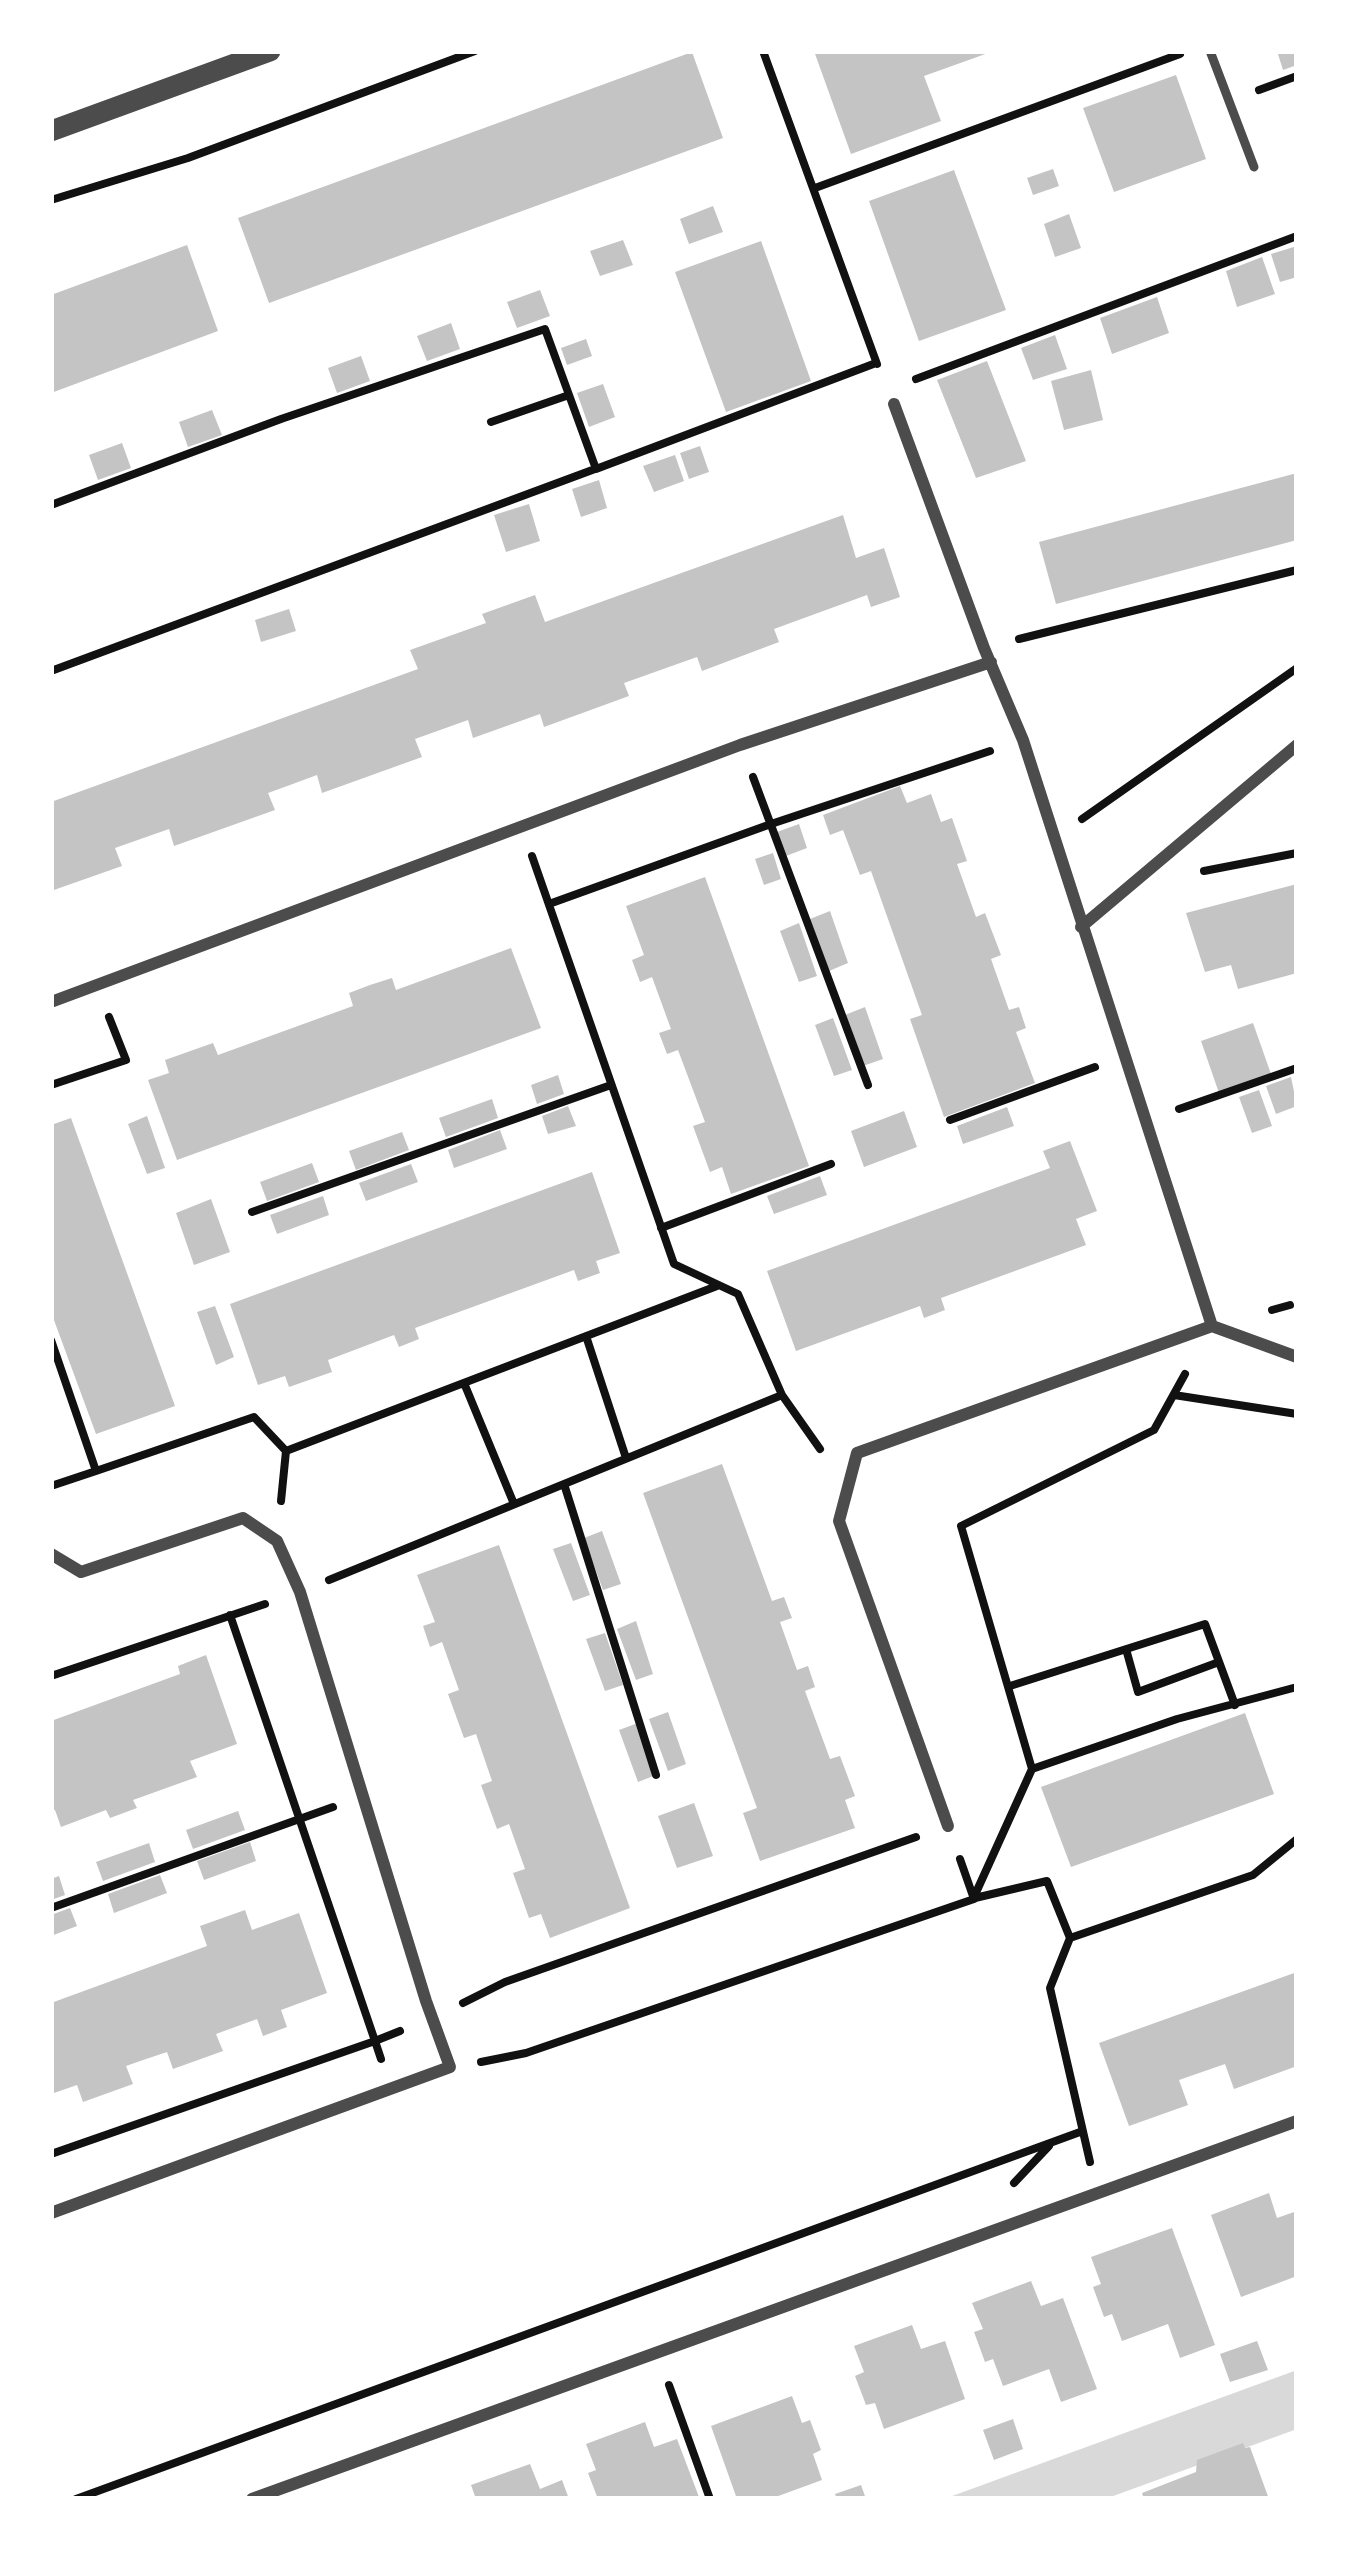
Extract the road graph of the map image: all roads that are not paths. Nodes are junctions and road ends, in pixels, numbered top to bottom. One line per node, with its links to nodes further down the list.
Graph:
1 (270, 51): 3 (street)
2 (1210, 51): 4 (lane)
3 (51, 131)
4 (1254, 167)
5 (894, 404): 6 (street)
6 (991, 662): 8 (street); 9 (street)
7 (1297, 745): 8 (street)
8 (1081, 927): 10 (street)
9 (51, 1002)
10 (1212, 1326): 11 (street); 13 (street)
11 (1297, 1357)
12 (51, 1554): 15 (street)
13 (948, 1826)
14 (1297, 2120): 16 (street)
15 (51, 2213)
16 (252, 2499)

